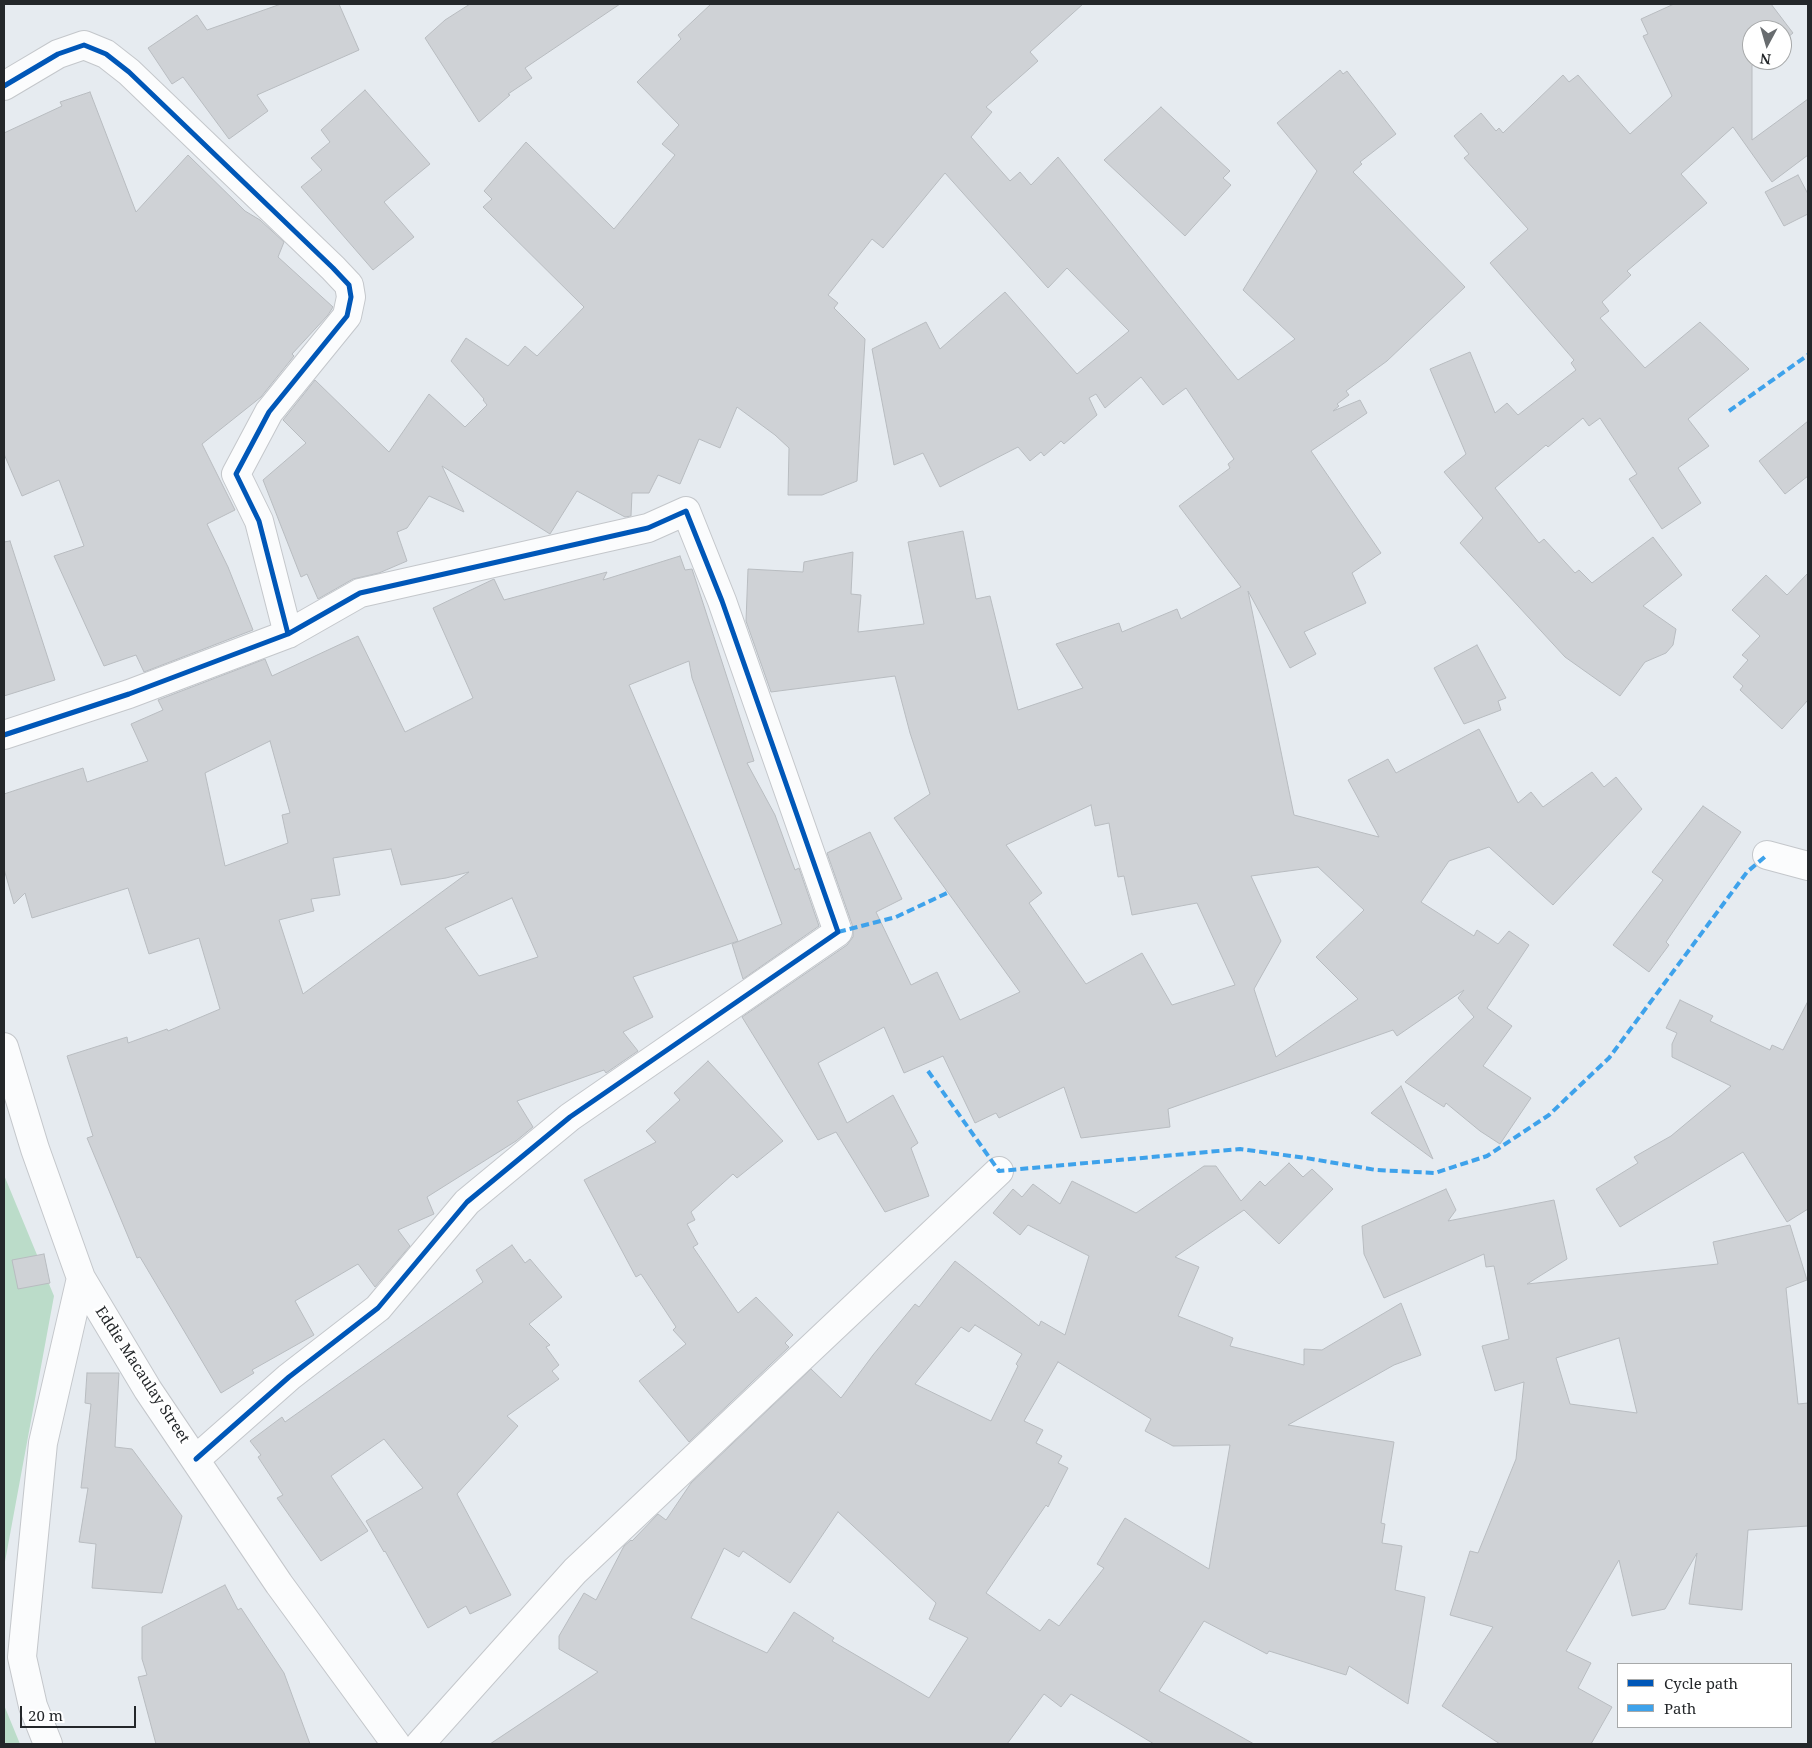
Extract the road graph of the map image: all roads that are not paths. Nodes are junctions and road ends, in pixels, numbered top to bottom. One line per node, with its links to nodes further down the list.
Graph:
1 (4, 86): 2 (street)
2 (288, 634): 3 (street); 9 (street)
3 (4, 735)
4 (1767, 854): 5 (street)
5 (1808, 866)
6 (4, 1047): 8 (street, Eddie Macaulay Street)
7 (999, 1171): 12 (street)
8 (81, 1278): 9 (street, Eddie Macaulay Street); 10 (street)
9 (196, 1459): 11 (street, Eddie Macaulay Street)
10 (48, 1744)
11 (396, 1744)
12 (420, 1744)

